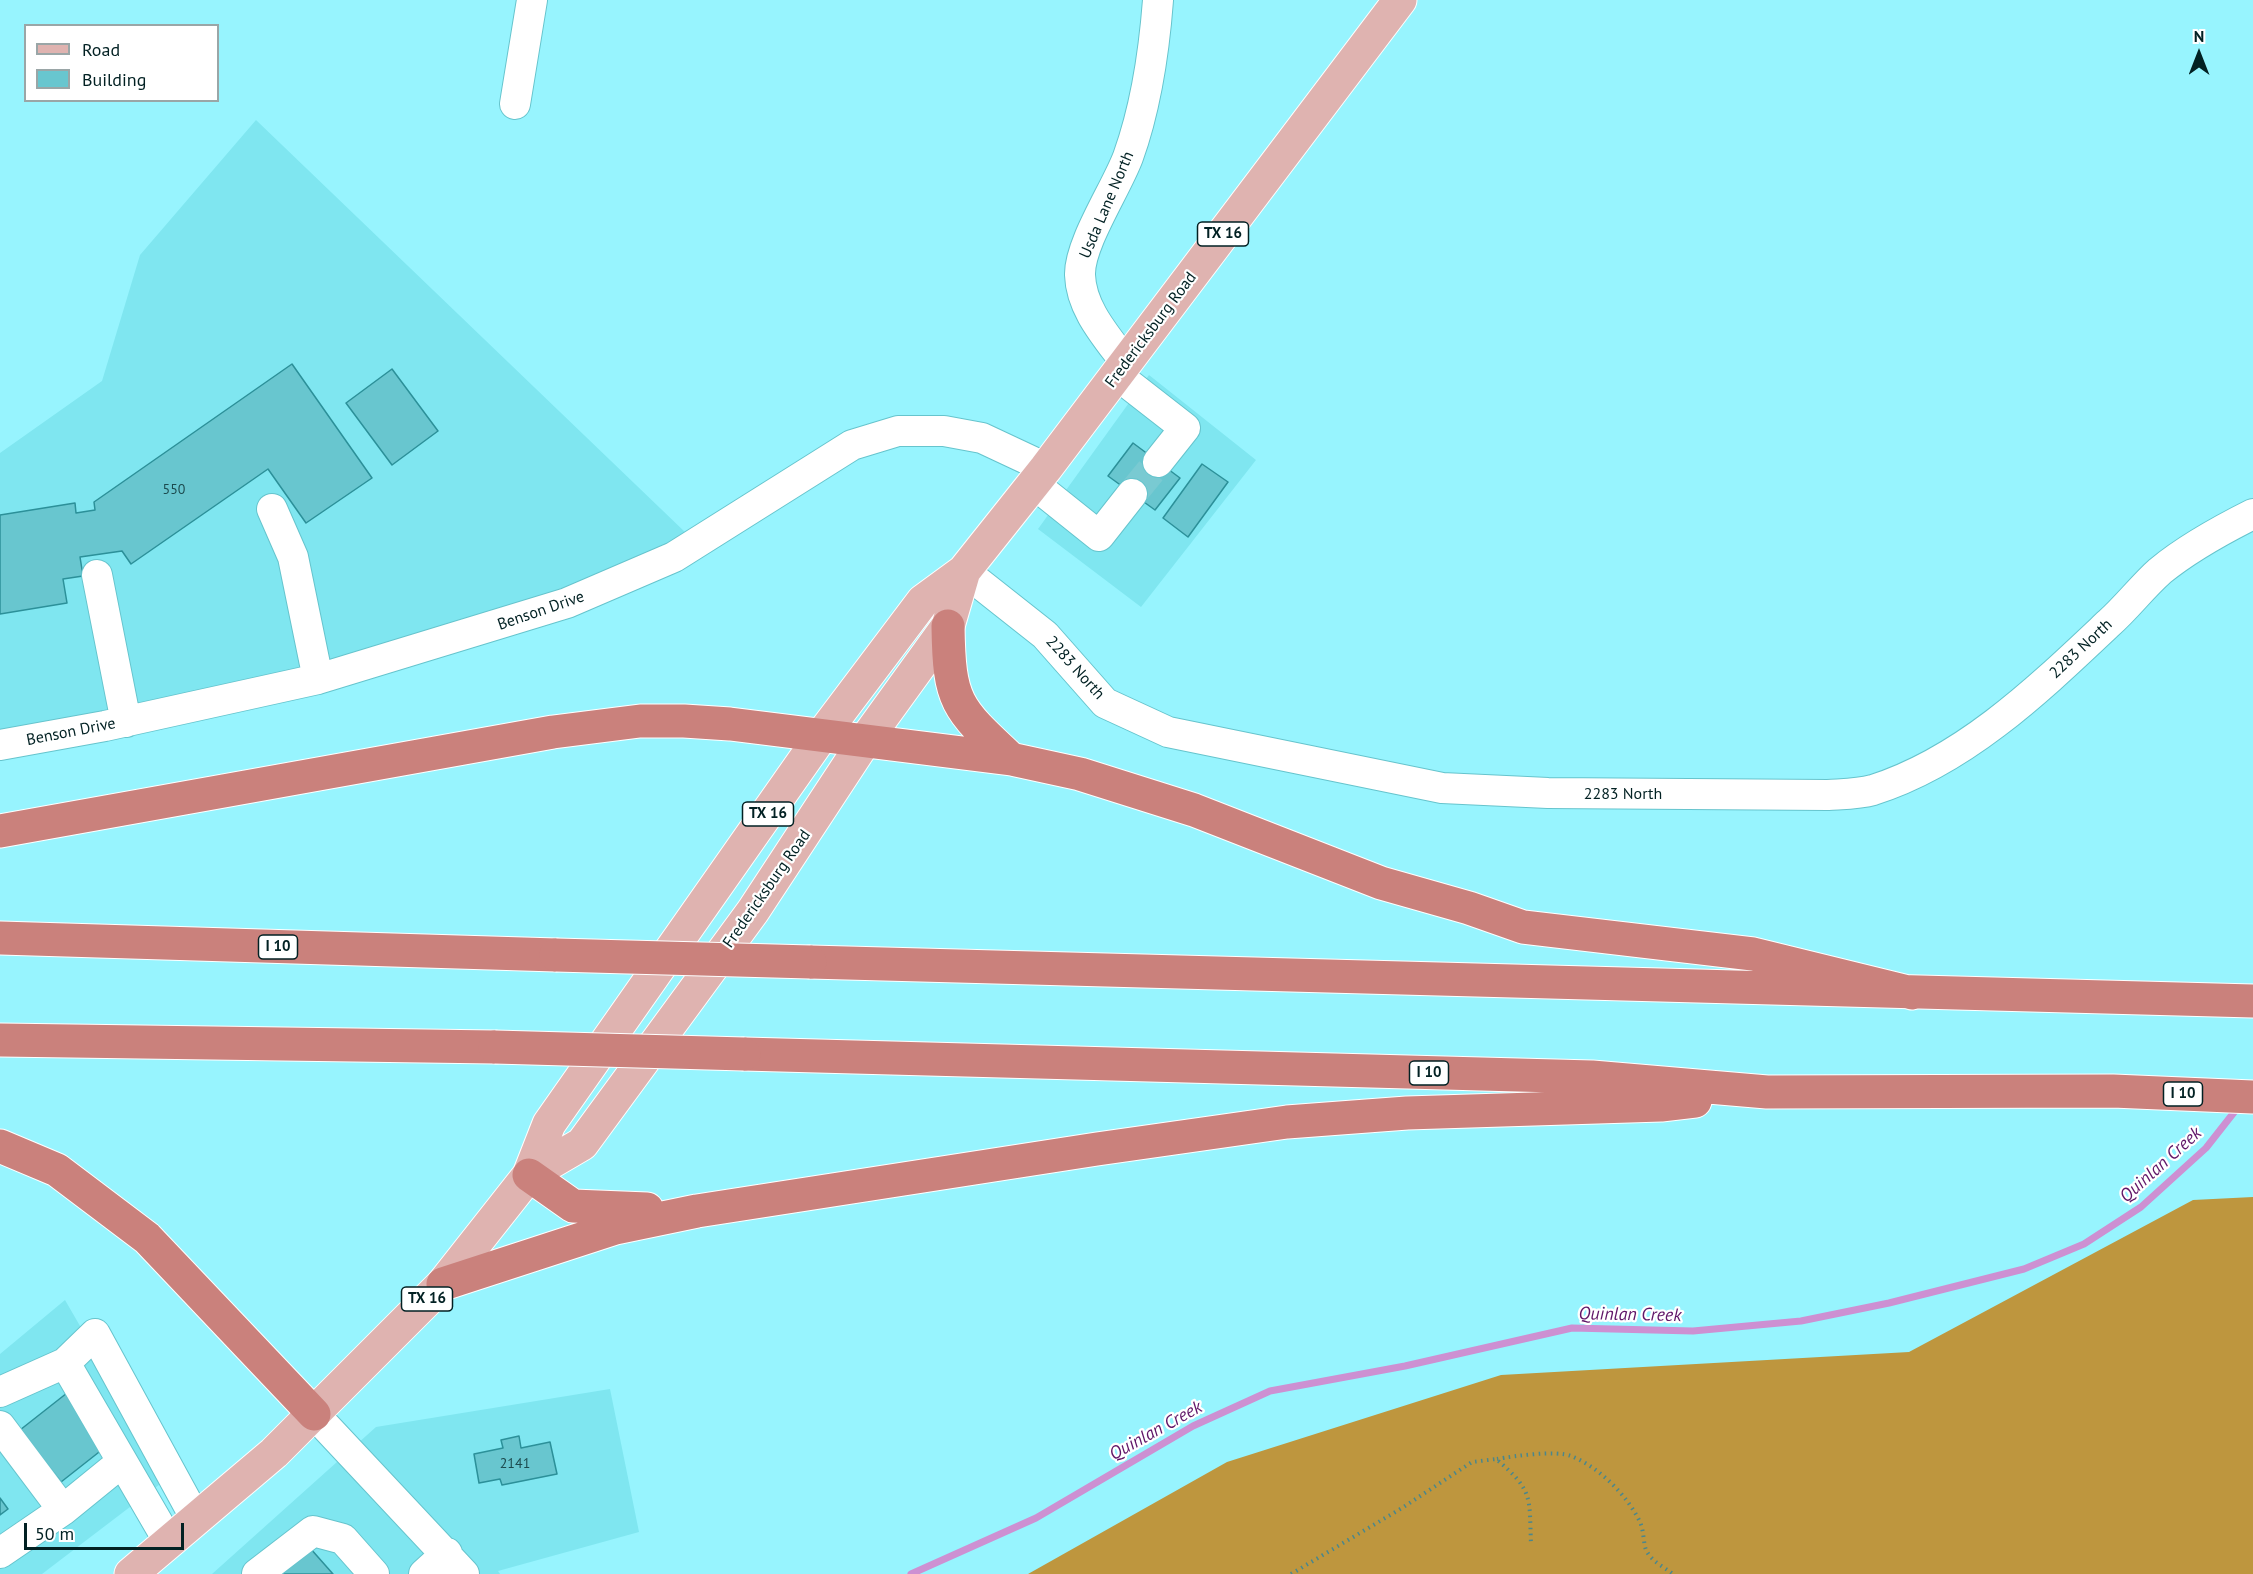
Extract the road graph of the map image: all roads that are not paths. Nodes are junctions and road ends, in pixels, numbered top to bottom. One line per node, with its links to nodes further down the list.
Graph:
1 (532, 0): 4 (street)
2 (1158, 0): 5 (street, Usda Lane North)
3 (1400, 0): 5 (main road, Fredericksburg Road / TX 16)
4 (515, 104)
5 (1121, 369): 6 (street, Usda Lane North); 7 (main road, Fredericksburg Road / TX 16)
6 (1158, 462)
7 (1040, 476): 8 (street, Benson Drive); 11 (main road, Fredericksburg Road / TX 16); 14 (street, Benson Drive)
8 (1132, 494)
9 (272, 509): 14 (street)
10 (2253, 514): 11 (street, 2283 North)
11 (964, 571): 13 (main road, Fredericksburg Road / TX 16); 16 (main road, Fredericksburg Road / TX 16)
12 (97, 575): 15 (street)
13 (948, 626): 17 (main road, Fredericksburg Road / TX 16); 19 (highway)
14 (318, 680): 15 (street, Benson Drive)
15 (126, 722): 18 (street, Benson Drive)
16 (822, 735): 17 (highway); 20 (highway); 28 (main road, Fredericksburg Road / TX 16)
17 (864, 742): 19 (highway); 28 (main road, Fredericksburg Road / TX 16)
18 (0, 745)
19 (1011, 759): 22 (highway)
20 (0, 831)
21 (0, 938): 22 (highway, I 10, bridge)
22 (1912, 993): 23 (highway, I 10)
23 (2253, 1001)
24 (0, 1040): 25 (highway, I 10, bridge)
25 (1767, 1092): 26 (highway, I 10); 29 (highway)
26 (2253, 1096)
27 (0, 1146): 33 (highway)
28 (529, 1175): 29 (highway); 30 (main road, Fredericksburg Road / TX 16)
29 (697, 1211): 30 (highway)
30 (442, 1284): 33 (main road, Fredericksburg Road / TX 16)
31 (65, 1363): 32 (street); 35 (street); 37 (street)
32 (0, 1392)
33 (314, 1413): 37 (main road, TX 16); 40 (street)
34 (0, 1426): 36 (street)
35 (122, 1462): 36 (street); 39 (street)
36 (63, 1510): 38 (street)
37 (196, 1519): 39 (main road, TX 16)
38 (0, 1553)
39 (153, 1562)
40 (456, 1564): 43 (street)
41 (257, 1574): 42 (street)
42 (374, 1574)
43 (424, 1574)

